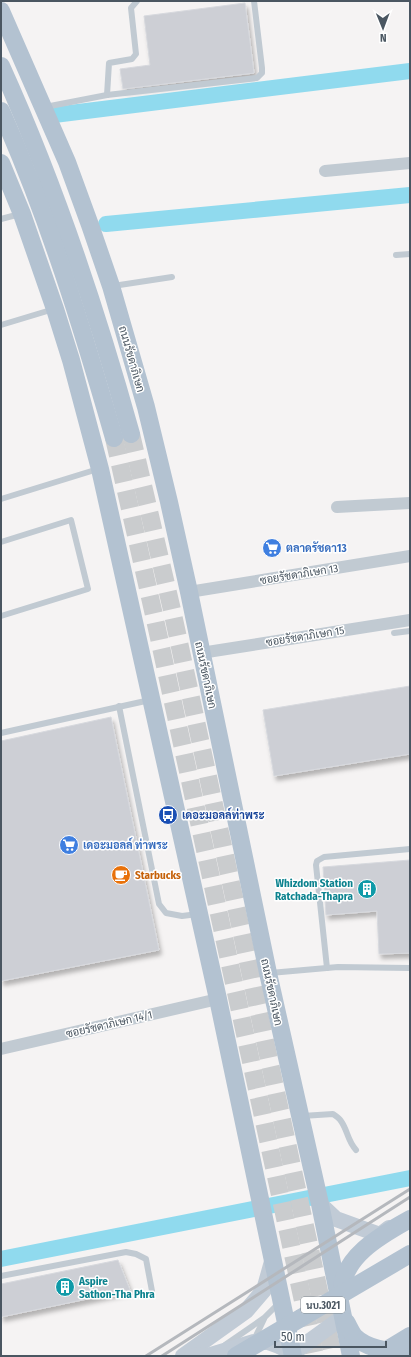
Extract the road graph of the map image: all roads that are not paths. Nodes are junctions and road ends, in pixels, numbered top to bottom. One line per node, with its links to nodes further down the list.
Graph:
1 (137, 1): 5 (lane)
2 (254, 1): 5 (lane)
3 (1, 11): 6 (main road, ถนนรัชดาภิเษก)
4 (1, 66): 19 (main road)
5 (107, 96): 6 (lane)
6 (44, 107): 16 (main road, ถนนรัชดาภิเษก)
7 (1, 110): 20 (main road)
8 (1, 163): 11 (main road)
9 (410, 163): 10 (street)
10 (325, 171)
11 (22, 214): 12 (lane); 17 (main road)
12 (1, 220)
13 (410, 254): 14 (lane)
14 (396, 255)
15 (172, 277): 16 (lane)
16 (111, 286): 27 (main road, ถนนรัชดาภิเษก)
17 (55, 309): 18 (lane); 21 (main road)
18 (1, 325)
19 (131, 434)
20 (114, 438)
21 (100, 469): 22 (lane); 33 (main road)
22 (1, 499)
23 (410, 503): 24 (street)
24 (337, 507)
25 (1, 542): 28 (lane)
26 (410, 556): 27 (street, ซอยรัชดาภิเษก 13)
27 (189, 592): 32 (main road, ถนนรัชดาภิเษก)
28 (1, 616)
29 (410, 620): 32 (street, ซอยรัชดาภิเษก 15)
30 (410, 631): 31 (lane)
31 (394, 633)
32 (201, 653): 40 (main road, ถนนรัชดาภิเษก)
33 (151, 700): 34 (lane); 37 (main road)
34 (120, 706): 35 (lane); 37 (lane)
35 (1, 733)
36 (410, 849): 38 (lane)
37 (198, 914): 41 (main road)
38 (327, 968): 39 (lane); 40 (lane)
39 (410, 968)
40 (268, 973): 43 (main road, ถนนรัชดาภิเษก)
41 (218, 999): 42 (street, ซอยรัชดาภิเษก 14/1); 50 (main road)
42 (1, 1049)
43 (300, 1116): 44 (lane); 45 (main road, ถนนรัชดาภิเษก)
44 (356, 1150)
45 (320, 1204): 48 (main road); 54 (main road, ถนนรัชดาภิเษก)
46 (410, 1211): 48 (main road)
47 (410, 1219): 48 (main road)
48 (380, 1235): 54 (main road)
49 (410, 1254): 63 (main road, นบ.3021, bridge)
50 (272, 1258): 53 (main road); 60 (main road)
51 (1, 1276): 52 (lane)
52 (152, 1291)
53 (281, 1300): 55 (lane); 59 (main road)
54 (343, 1317): 58 (main road); 59 (main road); 65 (main road, ถนนรัชดาภิเษก)
55 (264, 1318): 57 (lane); 62 (lane)
56 (410, 1336): 66 (main road, bridge)
57 (254, 1342): 59 (main road); 62 (main road); 64 (lane)
58 (410, 1352)
59 (293, 1355)
60 (183, 1356)
61 (192, 1356): 62 (main road)
62 (211, 1356)
63 (236, 1356)
64 (241, 1356)
65 (351, 1356)
66 (377, 1356)

